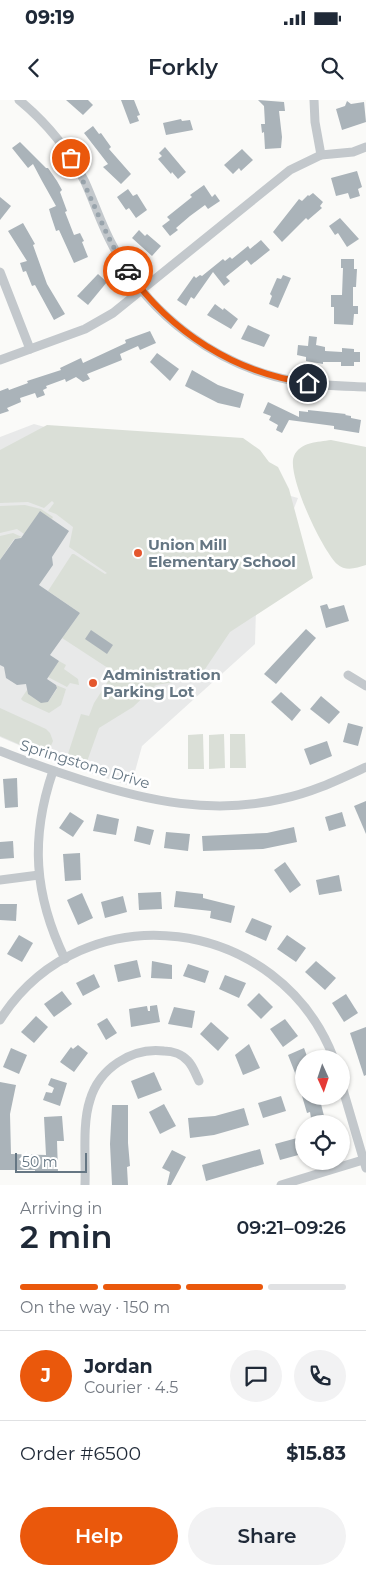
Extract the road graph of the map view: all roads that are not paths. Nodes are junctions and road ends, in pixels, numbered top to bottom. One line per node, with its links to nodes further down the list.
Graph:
1 (19, 100): 6 (street)
2 (314, 100): 4 (street)
3 (366, 147): 4 (street)
4 (321, 155): 6 (street)
5 (0, 272): 7 (street)
6 (143, 290): 7 (street); 9 (street)
7 (30, 349): 8 (street)
8 (0, 360)
9 (366, 387)
10 (348, 675): 11 (street)
11 (366, 686)
12 (0, 751): 14 (street, Springstone Drive)
13 (366, 767): 14 (street, Springstone Drive)
14 (53, 771): 15 (street)
15 (38, 875): 16 (street); 17 (street)
16 (0, 880)
17 (65, 959): 18 (street); 19 (street)
18 (0, 1020)
19 (330, 1050)
20 (199, 1081): 23 (street)
21 (348, 1105): 22 (street)
22 (365, 1162): 24 (street)
23 (85, 1185)
24 (281, 1185)

